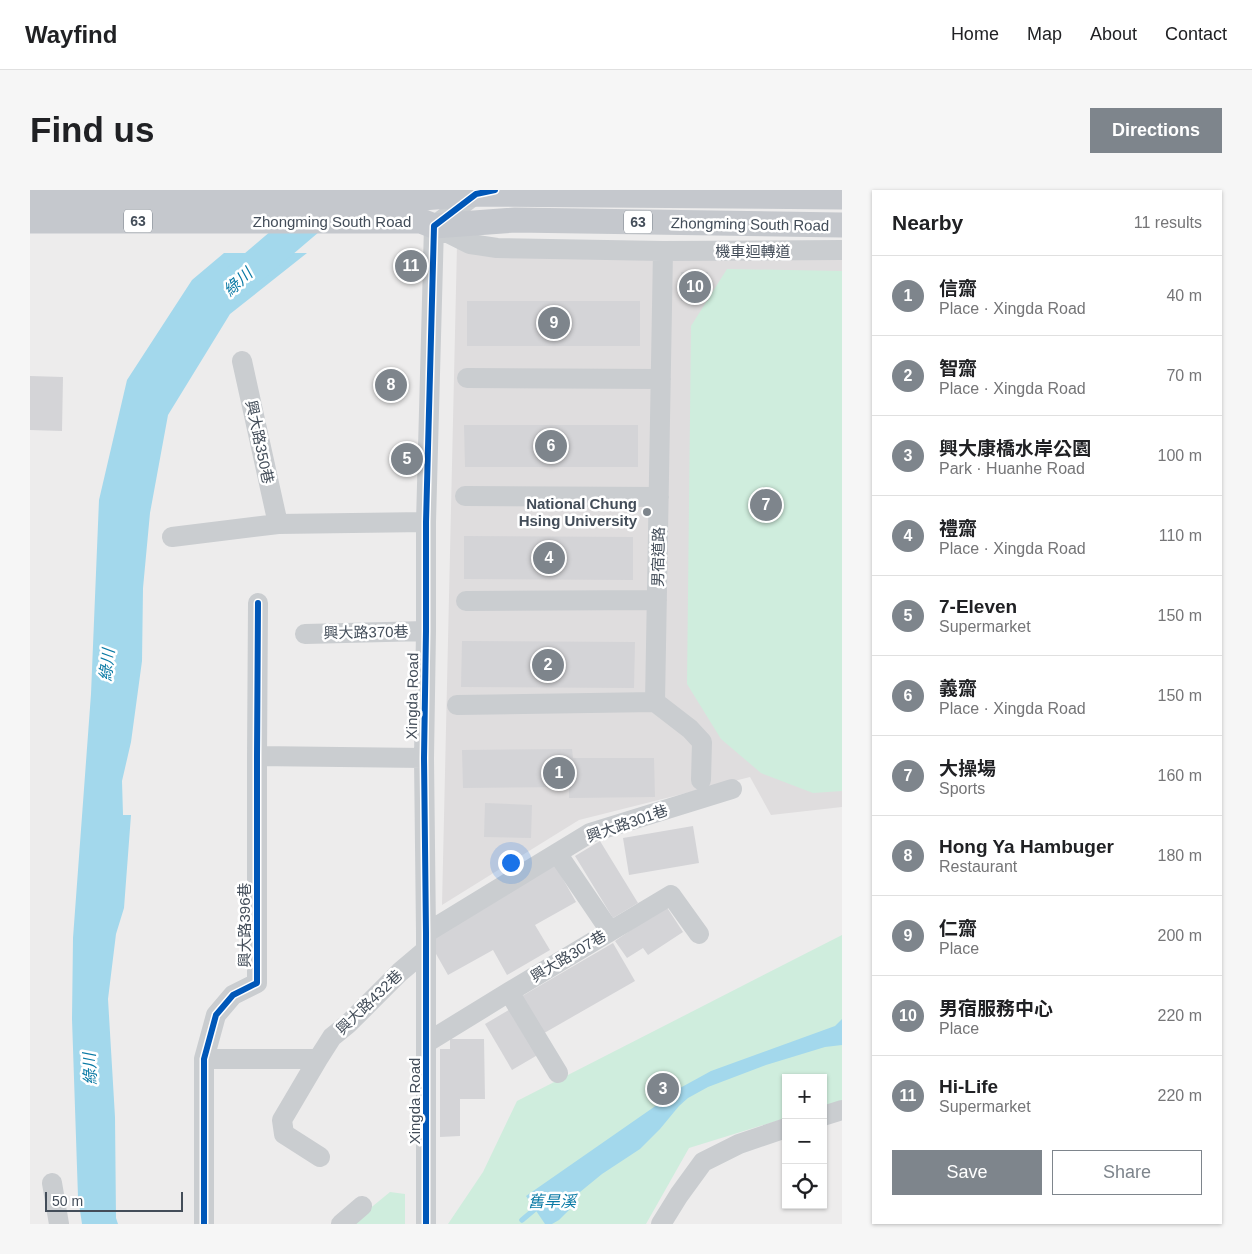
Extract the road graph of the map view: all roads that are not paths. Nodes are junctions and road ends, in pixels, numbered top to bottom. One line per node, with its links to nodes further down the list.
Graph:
1 (482, 191): 3 (main road, Zhongming South Road / 63); 5 (main road, Zhongming South Road / 63)
2 (30, 197): 4 (main road, Zhongming South Road / 63)
3 (842, 197)
4 (318, 202): 5 (main road, Zhongming South Road / 63); 6 (main road, Zhongming South Road / 63)
5 (426, 215): 7 (main road, Zhongming South Road / 63); 8 (main road); 10 (street, 機車迴轉道); 16 (street, Xingda Road)
6 (30, 221)
7 (842, 225)
8 (842, 237)
9 (842, 250): 10 (street, 機車迴轉道)
10 (663, 251): 13 (street, 男宿道路)
11 (242, 361): 17 (street, 興大路350巷)
12 (467, 378): 13 (street)
13 (662, 379): 15 (street, 男宿道路)
14 (465, 496): 15 (street)
15 (659, 497): 19 (street, 男宿道路)
16 (426, 522): 17 (street); 22 (street, Xingda Road)
17 (278, 524): 18 (street)
18 (172, 537)
19 (657, 600): 20 (street); 24 (street, 男宿道路)
20 (466, 601)
21 (258, 604): 26 (street, 興大路396巷)
22 (426, 631): 23 (street, 興大路370巷); 27 (street, Xingda Road)
23 (305, 634)
24 (655, 702): 25 (street); 28 (street)
25 (457, 705)
26 (257, 756): 27 (street); 36 (street, 興大路396巷)
27 (424, 758): 33 (street, Xingda Road)
28 (701, 780)
29 (732, 789): 30 (street, 興大路301巷)
30 (557, 853): 31 (street); 33 (street, 興大路301巷)
31 (610, 931): 32 (street, 興大路307巷); 34 (street, 興大路307巷)
32 (699, 934)
33 (426, 942): 35 (street, Xingda Road); 37 (street, 興大路432巷)
34 (509, 992): 35 (street, 興大路307巷); 38 (street)
35 (426, 1043): 48 (street, Xingda Road)
36 (204, 1059): 37 (street); 46 (street, 興大路396巷)
37 (318, 1059): 42 (street, 興大路432巷)
38 (558, 1073)
39 (842, 1110): 40 (street)
40 (827, 1115)
41 (782, 1129): 49 (street)
42 (320, 1157)
43 (52, 1183): 45 (street)
44 (362, 1206): 47 (street)
45 (58, 1224)
46 (204, 1224)
47 (341, 1224)
48 (426, 1224)
49 (661, 1224)

